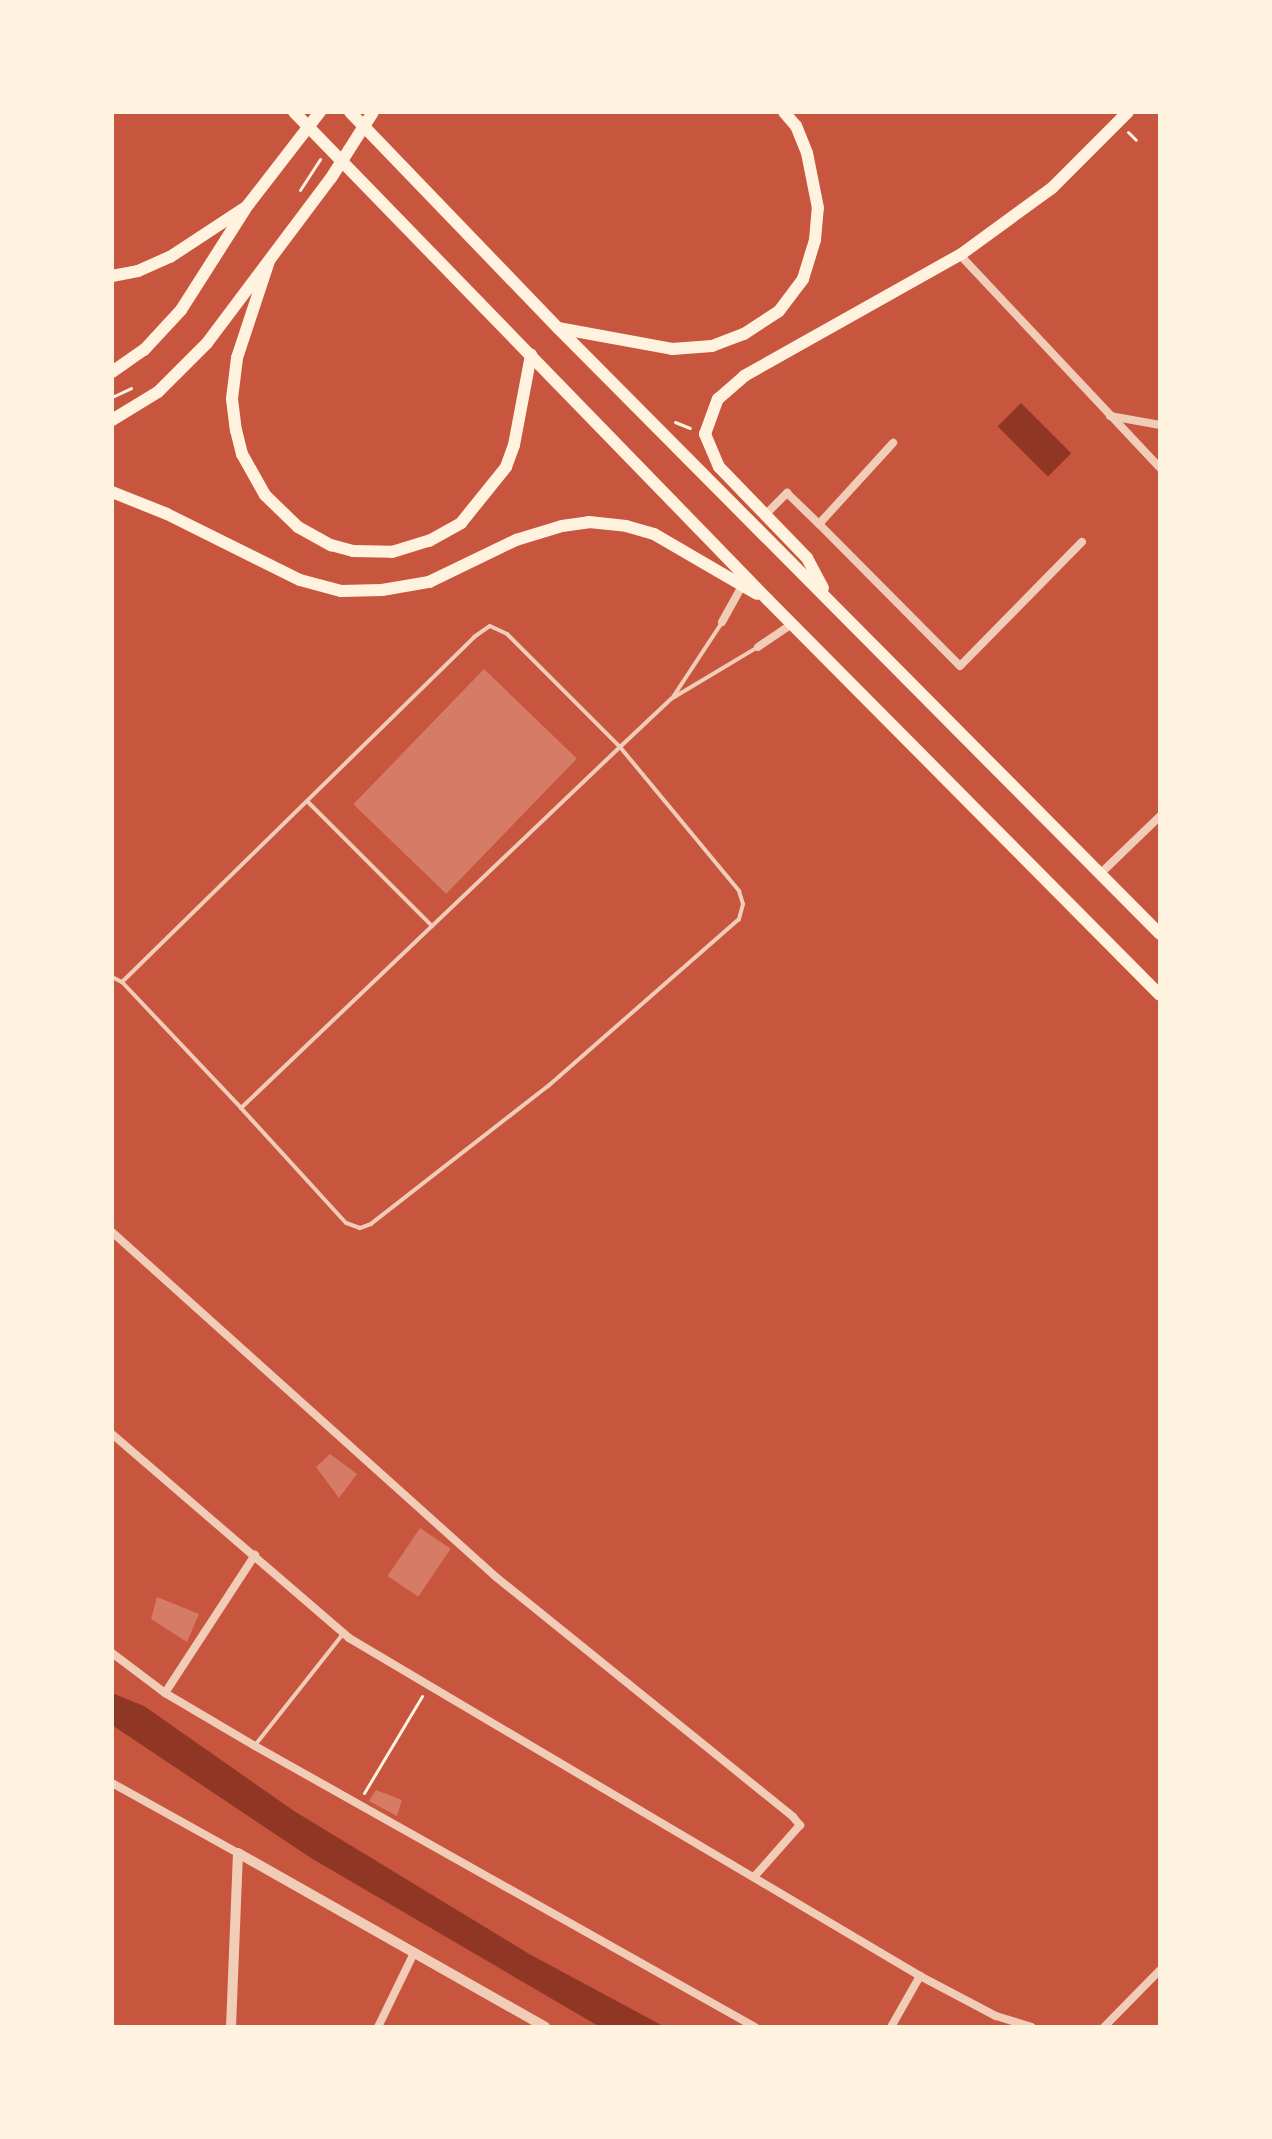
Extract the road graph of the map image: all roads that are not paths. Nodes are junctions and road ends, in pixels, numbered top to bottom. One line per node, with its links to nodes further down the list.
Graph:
1 (294, 112): 12 (main road)
2 (320, 112): 7 (main road)
3 (350, 112): 11 (main road)
4 (373, 112): 9 (main road)
5 (784, 112): 11 (main road)
6 (1128, 112): 8 (main road)
7 (248, 205): 10 (main road); 13 (main road)
8 (960, 255): 14 (street); 20 (main road)
9 (269, 261): 12 (main road); 15 (main road)
10 (112, 276)
11 (558, 328): 25 (main road)
12 (531, 355): 24 (main road)
13 (112, 372)
14 (1108, 416): 16 (street); 18 (street)
15 (112, 420)
16 (1160, 425)
17 (893, 443): 21 (street)
18 (1160, 468)
19 (112, 492): 23 (main road)
20 (764, 517): 21 (street); 25 (main road)
21 (819, 524): 22 (street)
22 (1082, 542)
23 (742, 586): 24 (main road); 26 (street)
24 (768, 600): 27 (main road)
25 (830, 602): 33 (main road)
26 (722, 622): 29 (lane)
27 (792, 624): 28 (street); 38 (main road)
28 (758, 647): 29 (lane)
29 (671, 699): 30 (lane)
30 (620, 747): 31 (lane); 34 (lane); 39 (lane)
31 (307, 801): 34 (lane); 37 (lane)
32 (1160, 816): 33 (street)
33 (1100, 874): 35 (main road)
34 (432, 926): 39 (lane)
35 (1160, 934)
36 (112, 977): 37 (lane)
37 (122, 982): 39 (lane)
38 (1160, 995)
39 (241, 1108)
40 (112, 1232): 49 (street)
41 (112, 1434): 42 (street)
42 (255, 1555): 43 (street); 45 (street)
43 (344, 1633): 46 (lane); 49 (street)
44 (112, 1653): 45 (street)
45 (165, 1693): 46 (street)
46 (255, 1746): 57 (street)
47 (112, 1783): 48 (street)
48 (238, 1853): 50 (street); 54 (street)
49 (754, 1877): 52 (street)
50 (414, 1953): 53 (street); 55 (street)
51 (1160, 1970): 60 (street)
52 (920, 1976): 58 (street); 59 (street)
53 (527, 2023): 56 (street)
54 (231, 2027)
55 (378, 2027)
56 (545, 2027)
57 (755, 2027)
58 (891, 2027)
59 (1031, 2027)
60 (1104, 2027)

